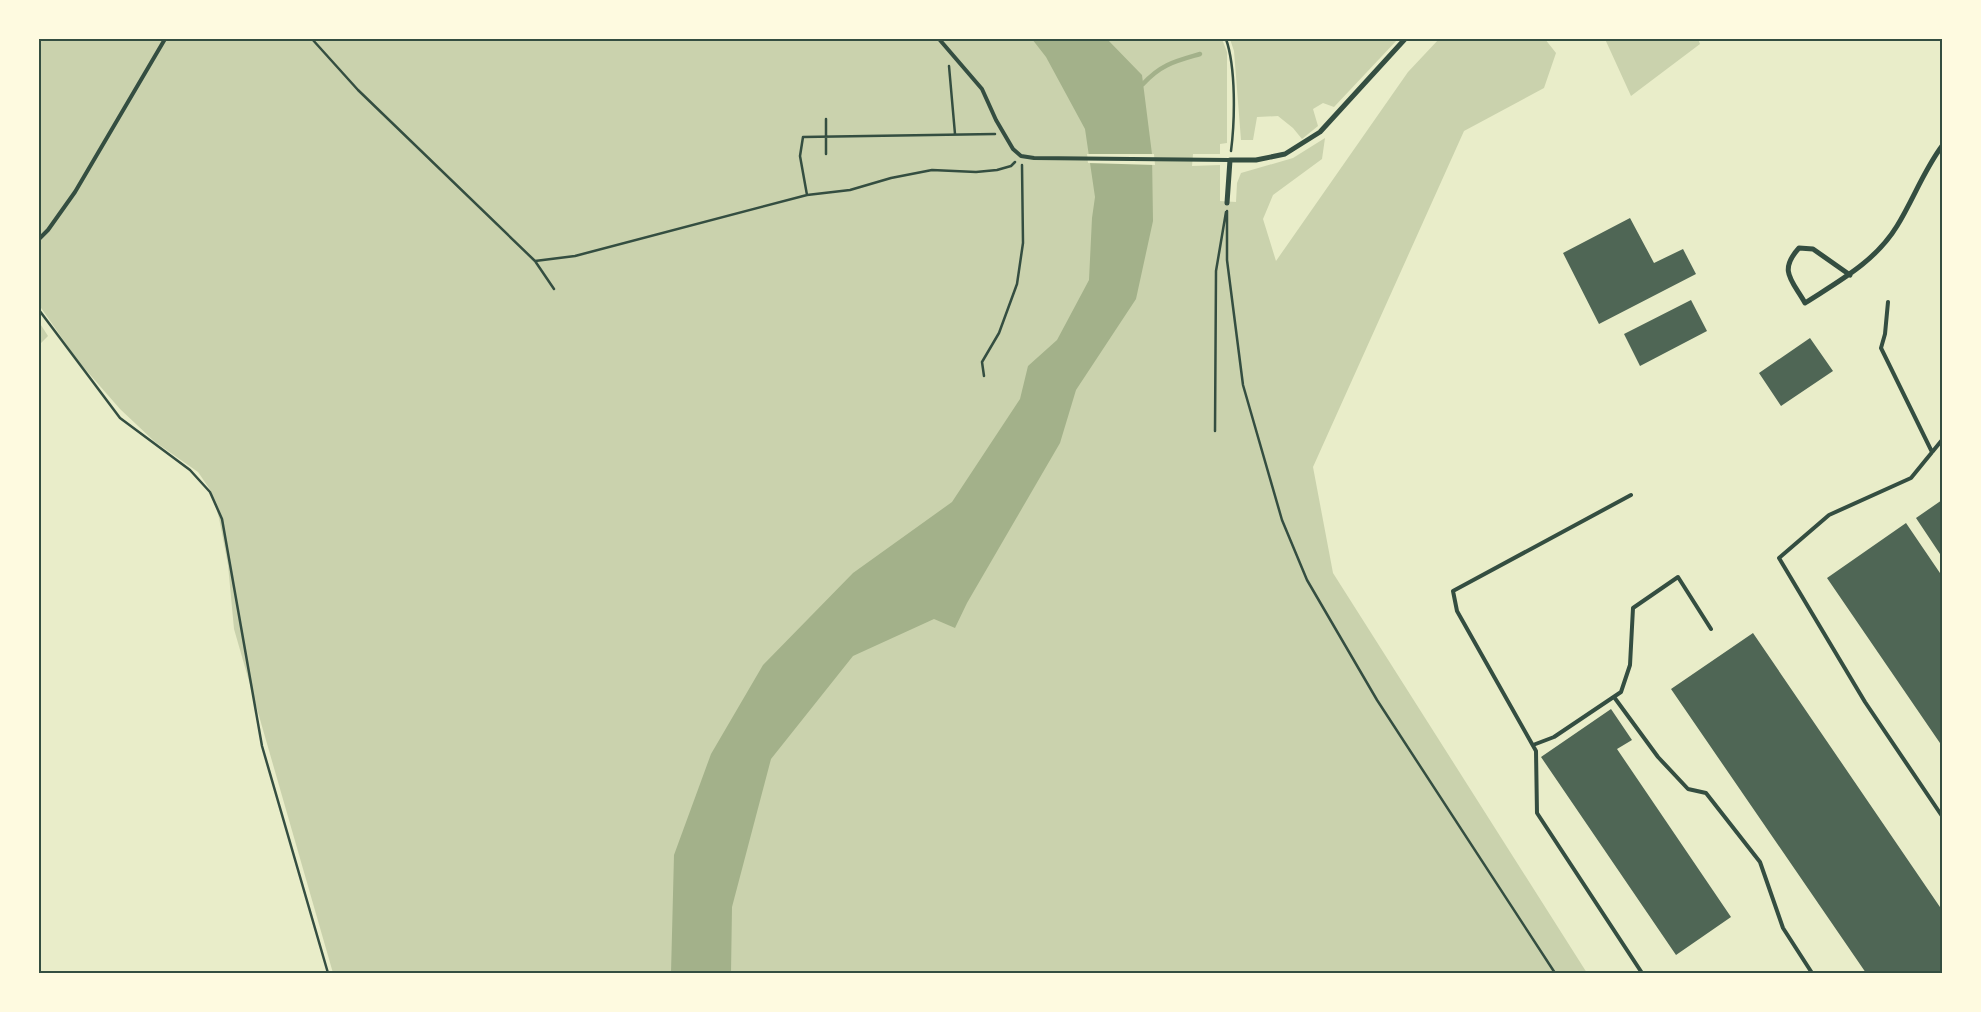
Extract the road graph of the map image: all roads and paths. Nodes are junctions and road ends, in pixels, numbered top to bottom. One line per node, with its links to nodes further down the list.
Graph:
1 (165, 39): 17 (lane)
2 (312, 39): 18 (path)
3 (939, 39): 6 (lane)
4 (1226, 39): 14 (path)
5 (1404, 39): 14 (street)
6 (955, 56): 8 (path); 13 (lane)
7 (826, 119): 10 (path)
8 (955, 134): 9 (path); 10 (path)
9 (992, 134)
10 (828, 136): 12 (path); 15 (path)
11 (1942, 146): 19 (street)
12 (826, 154)
13 (1021, 156): 14 (lane); 15 (path); 23 (path)
14 (1230, 160): 16 (street)
15 (807, 195): 18 (path)
16 (1227, 203): 24 (path); 33 (path)
17 (39, 239)
18 (535, 261): 20 (path)
19 (1850, 274): 19 (street)
20 (554, 289)
21 (1888, 302): 26 (lane)
22 (39, 310): 32 (path)
23 (984, 376)
24 (1215, 431)
25 (1942, 440): 26 (lane)
26 (1932, 452): 31 (lane)
27 (1631, 495): 30 (lane)
28 (1711, 629): 29 (lane)
29 (1614, 697): 30 (lane); 35 (lane)
30 (1533, 744): 34 (lane)
31 (1942, 816)
32 (328, 973)
33 (1555, 973)
34 (1642, 973)
35 (1812, 973)

